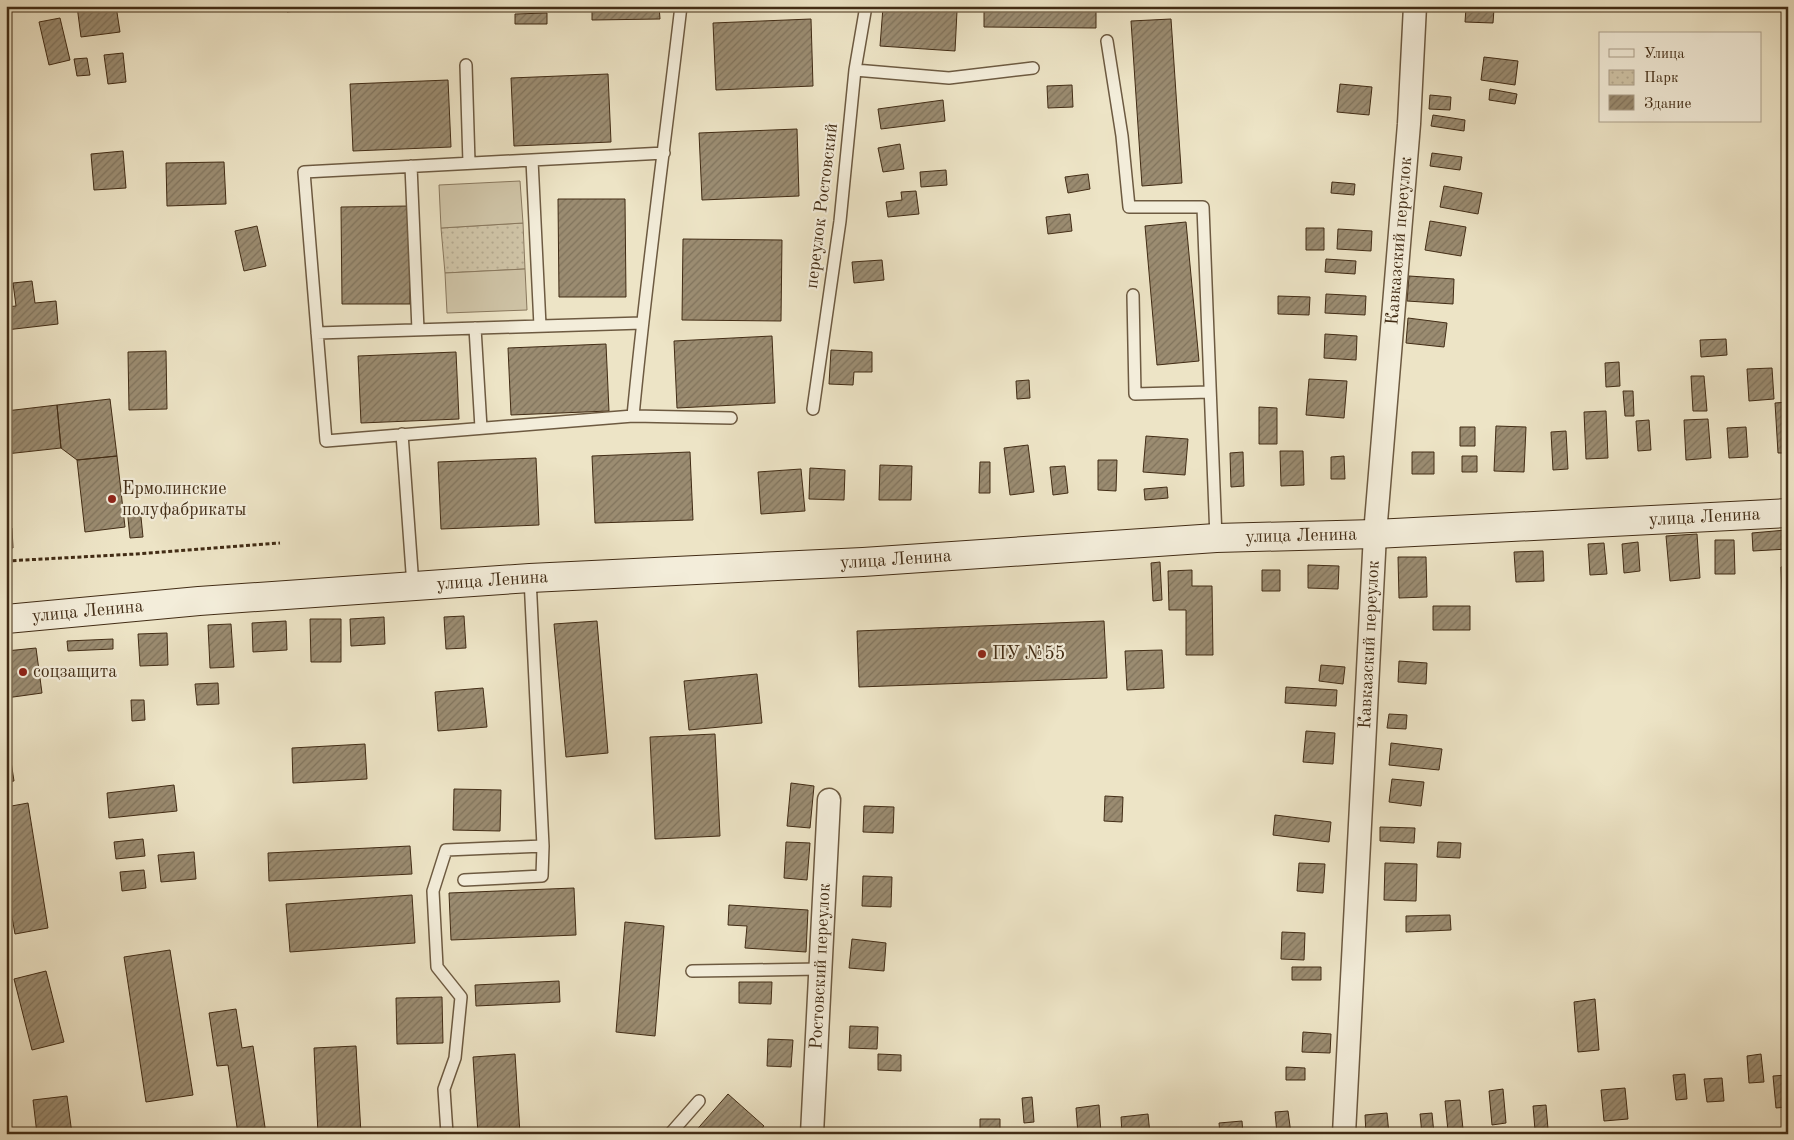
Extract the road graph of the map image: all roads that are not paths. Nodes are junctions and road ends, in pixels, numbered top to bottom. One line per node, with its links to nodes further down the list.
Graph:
1 (680, 6): 8 (lane)
2 (866, 6): 7 (lane, переулок Ростовский)
3 (1415, 6): 25 (street, Кавказский переулок)
4 (1107, 41): 18 (lane)
5 (466, 65): 10 (lane)
6 (1033, 68): 7 (lane)
7 (855, 70): 19 (lane, переулок Ростовский)
8 (664, 153): 9 (lane); 13 (lane)
9 (532, 160): 10 (lane); 14 (lane)
10 (469, 163): 11 (lane)
11 (411, 166): 16 (lane); 17 (lane)
12 (1133, 295): 18 (lane)
13 (642, 322): 14 (lane); 20 (lane)
14 (540, 326): 15 (lane)
15 (474, 328): 16 (lane); 22 (lane)
16 (418, 330): 17 (lane)
17 (317, 333): 23 (lane)
18 (1210, 392): 26 (lane)
19 (813, 409)
20 (633, 416): 21 (lane); 22 (lane)
21 (730, 418)
22 (481, 428): 23 (lane)
23 (402, 434): 28 (lane)
24 (1788, 512): 25 (street, улица Ленина)
25 (1375, 534): 26 (street, улица Ленина); 39 (street, Кавказский переулок)
26 (1216, 538): 27 (street, улица Ленина)
27 (530, 578): 28 (street, улица Ленина); 31 (lane)
28 (413, 586): 29 (street, улица Ленина)
29 (6, 619)
30 (829, 800): 33 (street, Ростовский переулок)
31 (543, 846): 32 (lane); 36 (lane)
32 (464, 880)
33 (820, 969): 34 (lane); 38 (street, Ростовский переулок)
34 (692, 971)
35 (699, 1101): 37 (lane)
36 (448, 1134)
37 (670, 1134)
38 (812, 1134)
39 (1344, 1134)

